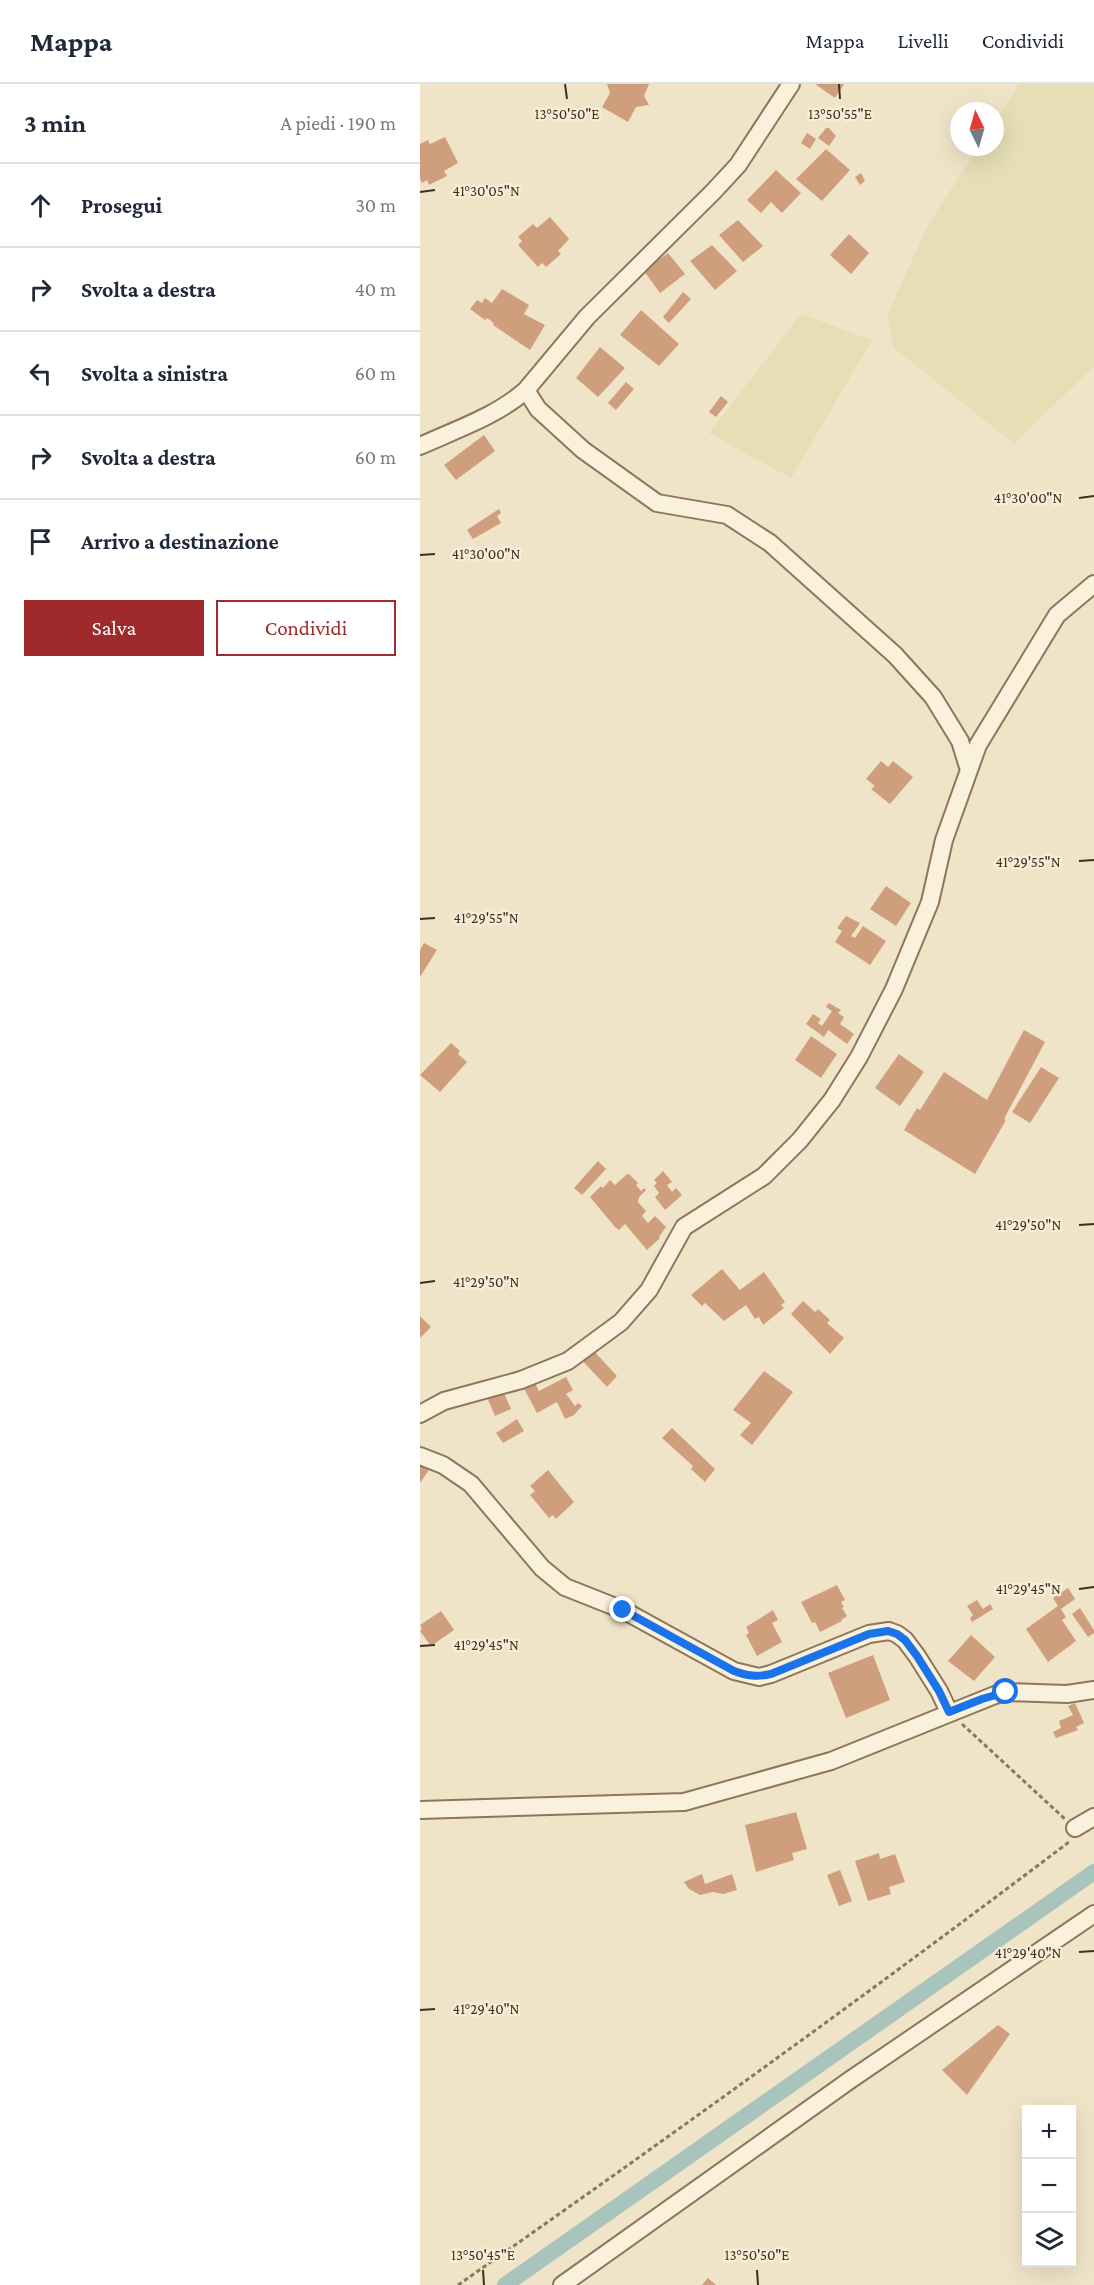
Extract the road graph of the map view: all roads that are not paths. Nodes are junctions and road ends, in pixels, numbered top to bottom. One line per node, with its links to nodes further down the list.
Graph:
1 (790, 84): 2 (street)
2 (526, 390): 3 (street); 5 (street)
3 (420, 446)
4 (1094, 584): 5 (street)
5 (969, 770): 6 (street)
6 (420, 1413)
7 (420, 1456): 9 (street)
8 (1094, 1690): 9 (street)
9 (949, 1712): 10 (street)
10 (420, 1810)
11 (1094, 1817): 12 (street)
12 (1075, 1827)
13 (1094, 1914): 14 (street)
14 (562, 2285)

